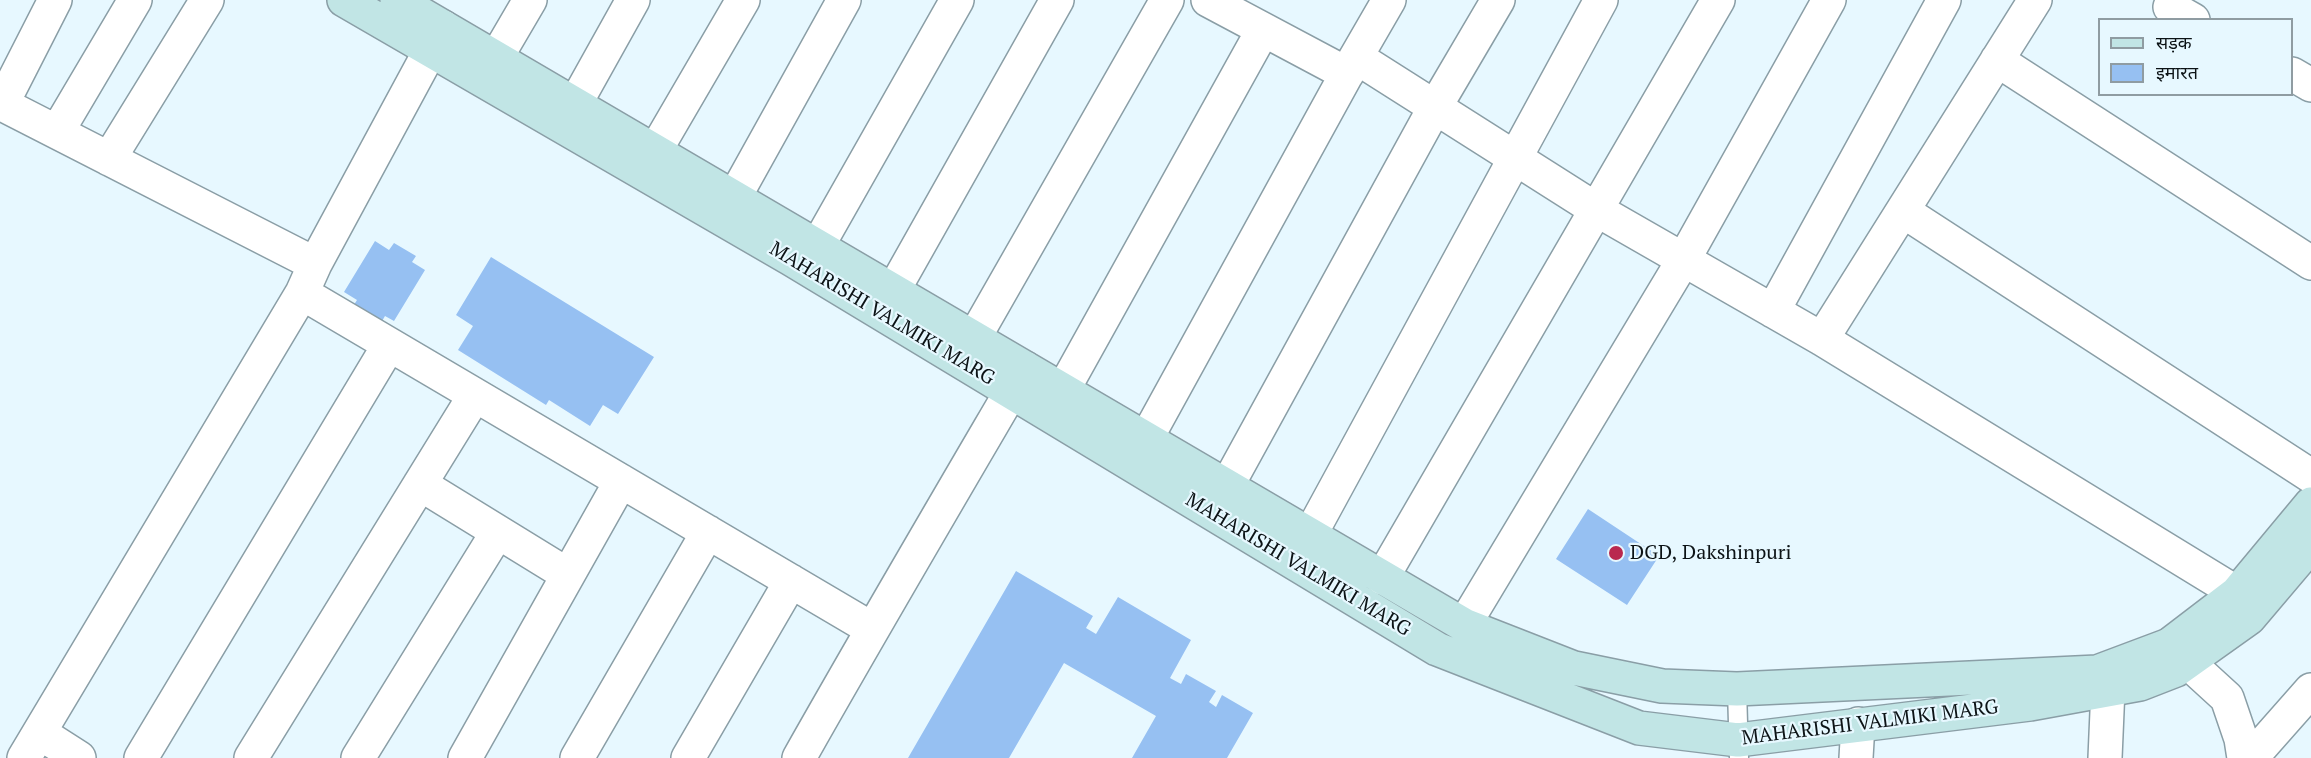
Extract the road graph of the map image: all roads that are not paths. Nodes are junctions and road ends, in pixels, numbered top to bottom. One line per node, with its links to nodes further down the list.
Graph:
1 (55, 0): 28 (street)
2 (135, 0): 31 (street)
3 (207, 0): 34 (street)
4 (344, 0): 22 (street, MAHARISHI VALMIKI MARG)
5 (530, 0): 23 (street)
6 (633, 0): 29 (street)
7 (743, 0): 32 (street)
8 (844, 0): 35 (street)
9 (957, 0): 38 (street)
10 (1058, 0): 42 (street)
11 (1167, 0): 45 (street)
12 (1208, 0): 21 (street)
13 (1389, 0): 25 (street)
14 (1498, 0): 30 (street)
15 (1601, 0): 33 (street)
16 (1718, 0): 36 (street)
17 (1829, 0): 39 (street)
18 (1944, 0): 44 (street)
19 (2035, 0): 24 (street)
20 (411, 4): 22 (street, MAHARISHI VALMIKI MARG)
21 (1263, 30): 25 (street); 49 (street)
22 (437, 38): 23 (street, MAHARISHI VALMIKI MARG); 41 (street); 48 (street, MAHARISHI VALMIKI MARG)
23 (496, 58): 29 (street, MAHARISHI VALMIKI MARG)
24 (1997, 60): 37 (street); 40 (street)
25 (1352, 66): 30 (street); 51 (street)
26 (2293, 75): 27 (street)
27 (2311, 85)
28 (1, 104): 31 (street)
29 (575, 104): 32 (street, MAHARISHI VALMIKI MARG)
30 (1435, 107): 33 (street); 55 (street)
31 (57, 132): 34 (street)
32 (655, 151): 35 (street, MAHARISHI VALMIKI MARG)
33 (1514, 157): 36 (street); 59 (street)
34 (109, 159): 41 (street)
35 (734, 198): 38 (street, MAHARISHI VALMIKI MARG)
36 (1597, 210): 39 (street); 62 (street)
37 (1902, 211): 46 (street); 52 (street)
38 (817, 247): 42 (street, MAHARISHI VALMIKI MARG)
39 (1684, 259): 44 (street); 65 (street)
40 (2311, 262)
41 (315, 264): 43 (street)
42 (893, 291): 45 (street, MAHARISHI VALMIKI MARG)
43 (302, 293): 47 (street); 72 (street)
44 (1773, 311): 46 (street)
45 (974, 338): 48 (street, MAHARISHI VALMIKI MARG)
46 (1822, 339): 64 (street)
47 (389, 345): 50 (street); 76 (street)
48 (1018, 380): 49 (street, MAHARISHI VALMIKI MARG); 66 (street); 73 (street, MAHARISHI VALMIKI MARG)
49 (1063, 390): 51 (street, MAHARISHI VALMIKI MARG)
50 (475, 395): 53 (street); 54 (street)
51 (1146, 439): 55 (street, MAHARISHI VALMIKI MARG)
52 (2311, 476)
53 (621, 481): 57 (street); 61 (street)
54 (420, 484): 58 (street); 77 (street)
55 (1227, 486): 59 (street, MAHARISHI VALMIKI MARG)
56 (2311, 504): 64 (street, MAHARISHI VALMIKI MARG)
57 (708, 532): 63 (street); 79 (street)
58 (497, 533): 61 (street); 78 (street)
59 (1310, 535): 62 (street, MAHARISHI VALMIKI MARG)
60 (2311, 545): 67 (street, MAHARISHI VALMIKI MARG)
61 (568, 575): 74 (street)
62 (1382, 578): 65 (street, MAHARISHI VALMIKI MARG)
63 (791, 581): 66 (street); 80 (street)
64 (2237, 593): 67 (street, MAHARISHI VALMIKI MARG)
65 (1464, 625): 69 (street, MAHARISHI VALMIKI MARG)
66 (872, 629): 81 (street)
67 (2179, 653): 68 (street, MAHARISHI VALMIKI MARG); 69 (street, MAHARISHI VALMIKI MARG); 84 (street)
68 (2108, 688): 71 (street, MAHARISHI VALMIKI MARG); 83 (street)
69 (1737, 689): 73 (lane)
70 (2311, 690): 85 (street)
71 (1858, 724): 73 (street, MAHARISHI VALMIKI MARG); 82 (street)
72 (32, 745): 75 (street)
73 (1739, 749)
74 (468, 757)
75 (80, 758)
76 (141, 758)
77 (251, 758)
78 (358, 758)
79 (577, 758)
80 (688, 758)
81 (799, 758)
82 (1856, 758)
83 (2105, 758)
84 (2244, 758)
85 (2251, 758)

